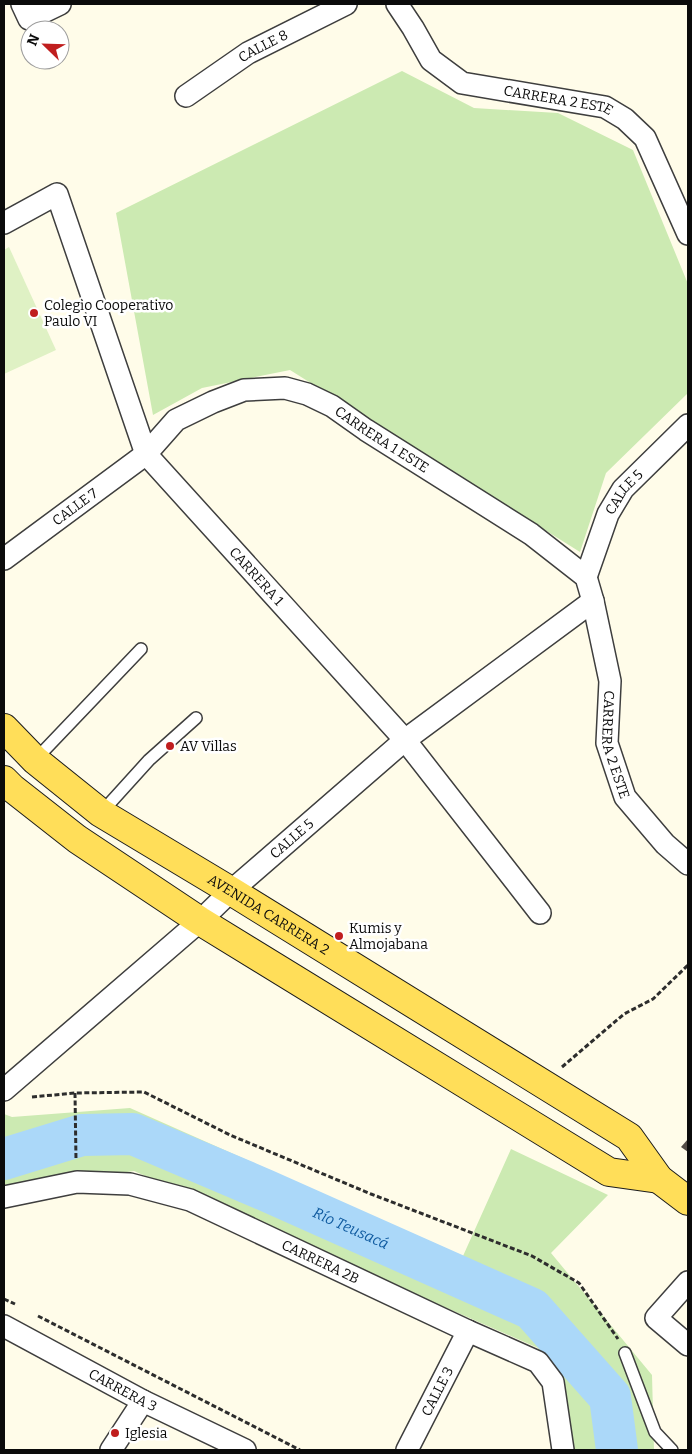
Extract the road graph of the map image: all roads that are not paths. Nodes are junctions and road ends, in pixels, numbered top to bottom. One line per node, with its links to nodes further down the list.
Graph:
1 (60, 4): 4 (street)
2 (346, 4): 5 (street, CALLE 8)
3 (397, 4): 7 (street, CARRERA 2 ESTE)
4 (25, 11)
5 (186, 96)
6 (4, 223): 9 (street, CARRERA 1)
7 (688, 234)
8 (688, 425): 11 (street, CALLE 5)
9 (146, 454): 10 (street, CALLE 7); 11 (street, CARRERA 1 ESTE); 16 (street, CARRERA 1)
10 (4, 559)
11 (586, 577): 12 (street)
12 (593, 601): 16 (street, CALLE 5); 20 (street, CARRERA 2 ESTE)
13 (141, 649): 17 (lane)
14 (196, 718): 19 (lane)
15 (4, 728): 17 (main road, AVENIDA CARRERA 2)
16 (405, 740): 21 (street, CALLE 5); 22 (street, CARRERA 1)
17 (35, 760): 18 (main road); 19 (main road, AVENIDA CARRERA 2)
18 (6, 788): 23 (main road, AVENIDA CARRERA 2)
19 (101, 812): 21 (main road, AVENIDA CARRERA 2)
20 (688, 864)
21 (231, 891): 23 (street, CALLE 5); 25 (main road, AVENIDA CARRERA 2)
22 (540, 913)
23 (200, 921): 24 (street, CALLE 5); 25 (main road, AVENIDA CARRERA 2)
24 (4, 1090)
25 (659, 1179): 27 (main road, AVENIDA CARRERA 2)
26 (4, 1197): 30 (street, CARRERA 2B)
27 (688, 1201)
28 (688, 1282): 31 (street)
29 (4, 1326): 33 (street, CARRERA 3)
30 (468, 1331): 36 (street, CALLE 3); 37 (street, CARRERA 2B)
31 (688, 1345)
32 (625, 1352): 38 (lane)
33 (143, 1401): 34 (street); 35 (street, CARRERA 3)
34 (111, 1450)
35 (245, 1450)
36 (407, 1450)
37 (563, 1450)
38 (672, 1450)

